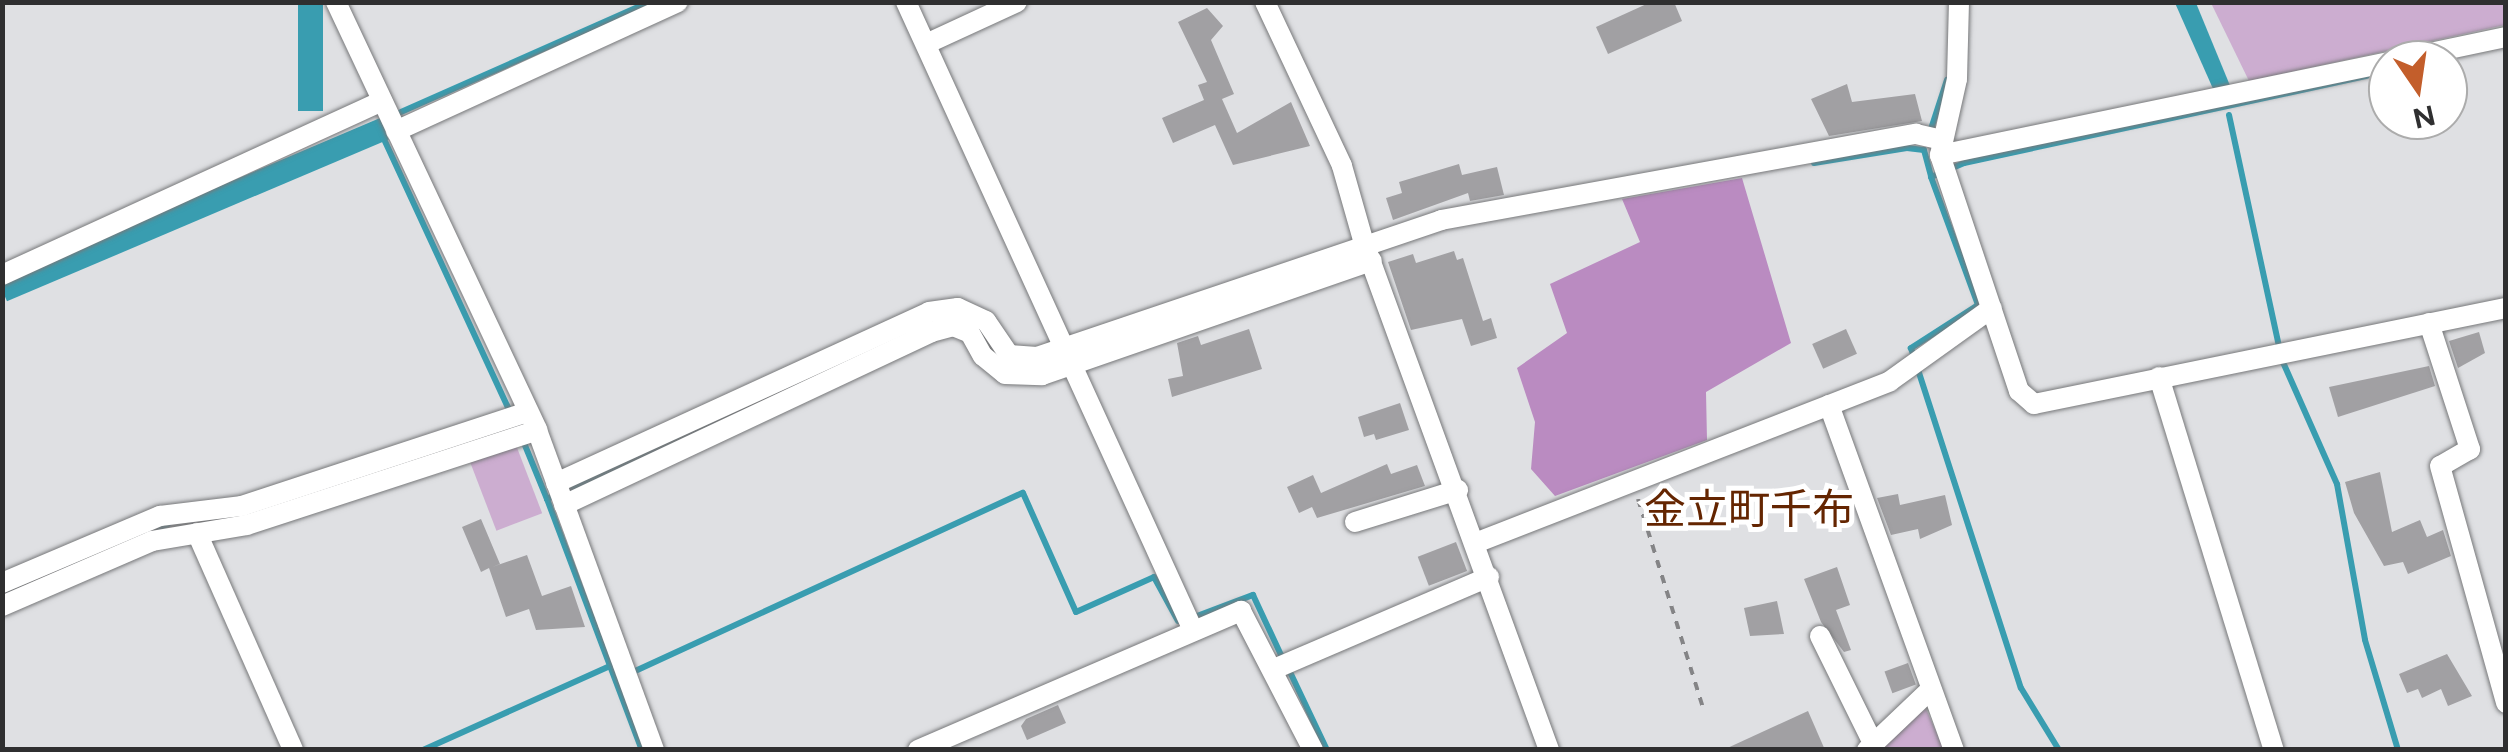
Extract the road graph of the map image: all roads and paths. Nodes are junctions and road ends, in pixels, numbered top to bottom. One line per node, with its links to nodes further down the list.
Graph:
1 (336, 2): 11 (street)
2 (678, 2): 12 (street)
3 (906, 2): 8 (street)
4 (1018, 2): 8 (street)
5 (1265, 2): 14 (street)
6 (1959, 2): 13 (street)
7 (2506, 37): 9 (street)
8 (926, 44): 19 (street)
9 (2468, 45)
10 (2368, 66): 13 (street)
11 (367, 108): 12 (street); 15 (street)
12 (396, 131): 22 (street)
13 (1941, 148): 14 (street); 16 (street)
14 (1368, 252): 19 (street); 25 (street)
15 (2, 275)
16 (1992, 308): 20 (street); 21 (street)
17 (2506, 308): 18 (street)
18 (2429, 324): 20 (street); 37 (street)
19 (1070, 355): 23 (street); 26 (street); 33 (street)
20 (2159, 377): 46 (street)
21 (1829, 404): 24 (street); 36 (street)
22 (523, 424): 23 (street); 28 (street); 31 (street)
23 (556, 484): 26 (street)
24 (1633, 484): 29 (street); 38 (path)
25 (1458, 490): 27 (street); 29 (street)
26 (564, 505): 41 (street)
27 (1356, 522)
28 (197, 533): 32 (street); 40 (street)
29 (1478, 542): 30 (street)
30 (1489, 578): 35 (street); 44 (street)
31 (2, 583)
32 (2, 606)
33 (1193, 630): 35 (street); 42 (street)
34 (1820, 636): 39 (street)
35 (1274, 669): 43 (street)
36 (1929, 691): 39 (street); 45 (street)
37 (2506, 703)
38 (1702, 704)
39 (1870, 745)
40 (293, 750)
41 (654, 750)
42 (918, 750)
43 (1312, 750)
44 (1549, 750)
45 (1954, 750)
46 (2274, 750)

